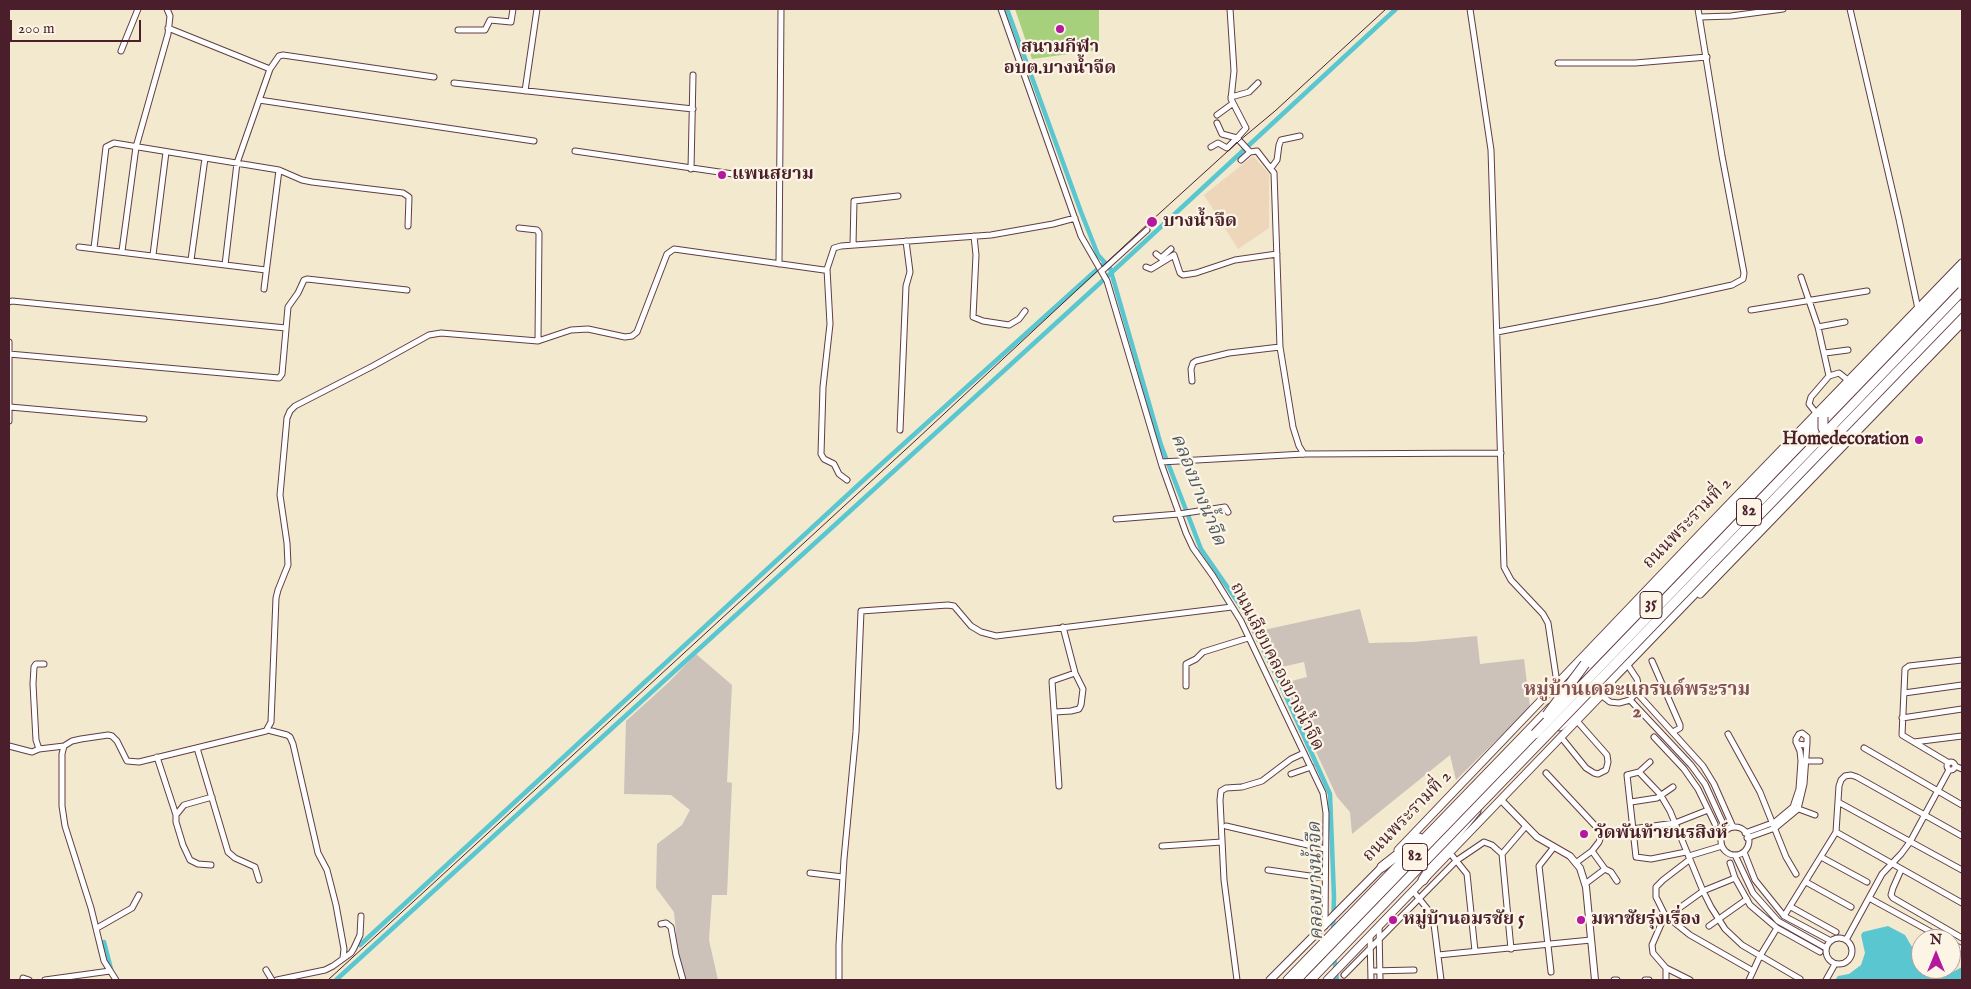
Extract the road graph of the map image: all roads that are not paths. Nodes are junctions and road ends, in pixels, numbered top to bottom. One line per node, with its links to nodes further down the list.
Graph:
1 (138, 9): 15 (street)
2 (166, 9): 13 (street)
3 (513, 9): 14 (street)
4 (537, 9): 23 (street)
5 (782, 9): 44 (street)
6 (1001, 9): 46 (street, ถนนเลียบคลองบางน้ำจืด)
7 (1230, 9): 24 (street)
8 (1470, 9): 88 (street)
9 (1698, 9): 12 (street)
10 (1783, 9): 12 (street)
11 (1850, 9): 80 (street)
12 (1700, 17): 16 (street)
13 (168, 28): 18 (street); 33 (street)
14 (458, 30)
15 (121, 51)
16 (1707, 57): 17 (street); 88 (street)
17 (1558, 63)
18 (270, 69): 20 (street); 25 (street)
19 (693, 75): 27 (street)
20 (434, 77)
21 (454, 83): 23 (street)
22 (1258, 83): 24 (street)
23 (525, 91): 27 (street)
24 (1231, 97): 26 (street)
25 (259, 100): 32 (street); 40 (street)
26 (1232, 104): 28 (street); 31 (street)
27 (692, 109): 42 (street)
28 (1217, 115)
29 (1217, 123): 31 (street)
30 (1300, 136): 41 (street)
31 (1237, 138): 34 (street); 35 (street)
32 (534, 141)
33 (136, 147): 37 (street); 54 (street); 55 (street)
34 (1210, 147)
35 (1249, 150): 39 (street); 41 (street)
36 (575, 151): 42 (street)
37 (166, 152): 38 (street); 58 (street)
38 (204, 158): 40 (street); 60 (street)
39 (1241, 160)
40 (237, 163): 43 (street); 63 (street)
41 (1271, 168): 57 (street)
42 (691, 169): 44 (street)
43 (279, 170): 47 (street); 67 (street)
44 (780, 175): 61 (street)
45 (898, 196): 51 (street)
46 (1075, 218): 50 (street); 106 (street, ถนนเลียบคลองบางน้ำจืด)
47 (408, 226)
48 (519, 228): 89 (street)
49 (1147, 230): 68 (street)
50 (974, 236): 52 (street); 82 (street)
51 (853, 241): 52 (street); 66 (street)
52 (906, 241): 102 (street)
53 (79, 247): 54 (street)
54 (94, 248): 55 (street)
55 (122, 251): 58 (street)
56 (1156, 254): 59 (street)
57 (1277, 254): 59 (street); 91 (street)
58 (152, 255): 60 (street)
59 (1174, 255): 64 (street)
60 (191, 260): 63 (street)
61 (779, 261): 66 (street); 89 (street)
62 (1962, 263): 80 (main road, ถนนพระรามที่ 2 / 35)
63 (225, 265): 67 (street)
64 (1146, 267)
65 (1962, 268): 72 (highway)
66 (828, 269): 107 (street)
67 (266, 270): 73 (street)
68 (1103, 270)
69 (1962, 276): 72 (highway)
70 (1801, 277): 77 (street)
71 (1962, 282): 164 (highway, ถนนพระรามที่ 2 / 35)
72 (1949, 287): 99 (highway)
73 (264, 288)
74 (407, 290): 87 (street)
75 (1868, 291): 77 (street)
76 (1962, 291): 132 (highway, 82, bridge)
77 (1808, 301): 81 (street); 86 (street)
78 (9, 302): 87 (street)
79 (1962, 304): 137 (highway, 82, bridge); 168 (highway, 35)
80 (1918, 308): 96 (main road, ถนนพระรามที่ 2 / 35)
81 (1751, 310)
82 (1025, 311)
83 (1962, 315): 103 (highway)
84 (1845, 322): 86 (street)
85 (1962, 323): 117 (main road, 35)
86 (1818, 327): 93 (street)
87 (286, 328): 94 (street)
88 (1497, 332): 104 (street)
89 (538, 337): 130 (street)
90 (9, 342): 94 (street)
91 (1280, 347): 97 (street); 105 (street)
92 (1848, 350): 93 (street)
93 (1825, 353): 95 (street)
94 (9, 354): 98 (street)
95 (1829, 376): 96 (street); 99 (street)
96 (1849, 381): 99 (main road, ถนนพระรามที่ 2 / 35)
97 (1192, 382)
98 (10, 407): 100 (street); 101 (street)
99 (1820, 416): 103 (highway, bridge); 119 (main road, ถนนพระรามที่ 2 / 35); 132 (highway, bridge)
100 (144, 419)
101 (9, 420)
102 (900, 430)
103 (1846, 436): 137 (highway, bridge)
104 (1501, 453): 105 (street); 119 (street)
105 (1304, 454): 106 (street)
106 (1162, 462): 109 (street, ถนนเลียบคลองบางน้ำจืด)
107 (846, 480)
108 (1228, 512): 109 (street)
109 (1181, 514): 110 (street); 111 (street, ถนนเลียบคลองบางน้ำจืด)
110 (1116, 519)
111 (1232, 607): 112 (street); 113 (street, ถนนเลียบคลองบางน้ำจืด)
112 (1063, 627): 118 (street); 211 (street)
113 (1248, 638): 121 (street); 146 (street, ถนนเลียบคลองบางน้ำจืด)
114 (1962, 660): 123 (street)
115 (1652, 661): 131 (street)
116 (44, 664): 145 (street)
117 (1629, 667): 122 (street); 124 (main road, 35)
118 (1075, 673): 127 (street); 127 (street)
119 (1557, 683): 204 (main road, ถนนพระรามที่ 2 / 35)
120 (1962, 685): 123 (street)
121 (1186, 686)
122 (1637, 693): 125 (street); 131 (street)
123 (1904, 693): 128 (street)
124 (1602, 696): 125 (street); 129 (main road, 35)
125 (1630, 700): 182 (street)
126 (1962, 709): 128 (street)
127 (1055, 712): 159 (street)
128 (1902, 718): 139 (street)
129 (1577, 721): 134 (main road, 35); 134 (street)
130 (268, 730): 143 (street); 256 (street)
131 (1673, 732): 180 (street)
132 (1535, 734): 280 (highway, 82)
133 (1728, 734): 179 (street)
134 (1562, 736): 165 (main road, 35)
135 (1962, 736): 139 (street)
136 (1654, 737): 171 (street)
137 (1542, 741): 281 (highway, 82, bridge)
138 (1796, 742): 140 (street); 140 (street); 148 (street)
139 (1913, 742): 151 (street)
140 (1807, 743): 148 (street)
141 (9, 746): 145 (street)
142 (64, 746): 145 (street); 147 (street); 238 (street)
143 (197, 748): 147 (street); 163 (street)
144 (1864, 748): 161 (street)
145 (39, 749)
146 (1304, 753): 153 (street, ถนนเลียบคลองบางน้ำจืด); 186 (street)
147 (157, 757): 172 (street)
148 (1803, 761): 149 (street); 170 (street)
149 (1820, 761)
150 (1650, 762): 156 (street)
151 (1949, 763): 152 (street); 155 (street)
152 (1955, 766): 154 (street); 155 (street)
153 (1311, 767): 158 (street); 191 (street, ถนนเลียบคลองบางน้ำจืด)
154 (1962, 769)
155 (1948, 770): 161 (street)
156 (1639, 772): 162 (street); 166 (street)
157 (1546, 773): 192 (street)
158 (1290, 774)
159 (1059, 786)
160 (1673, 787): 162 (street)
161 (1937, 791): 169 (street); 174 (street)
162 (1660, 794): 166 (street); 175 (street)
163 (212, 797): 172 (street); 214 (street)
164 (1465, 797): 204 (highway); 279 (highway, ถนนพระรามที่ 2 / 35)
165 (1502, 801): 178 (street); 194 (main road, 35)
166 (1631, 802): 181 (street)
167 (1838, 802): 174 (street); 183 (street); 187 (street)
168 (1478, 804): 215 (highway); 281 (highway, 35, bridge)
169 (1962, 805)
170 (1796, 808): 173 (street); 179 (street)
171 (1708, 810): 175 (street); 176 (street)
172 (176, 814): 203 (street)
173 (1815, 815)
174 (1923, 815): 185 (street); 187 (street)
175 (1675, 823): 181 (street); 197 (street)
176 (1714, 824)
177 (1226, 826): 191 (street)
178 (1526, 826): 190 (street); 195 (street)
179 (1773, 826): 184 (street); 210 (street)
180 (1733, 827): 182 (street); 184 (street)
181 (1632, 829): 197 (street)
182 (1726, 830): 189 (street)
183 (1836, 832): 198 (street); 202 (street)
184 (1746, 835): 193 (street)
185 (1962, 836)
186 (1222, 842): 188 (street); 278 (street)
187 (1910, 842): 202 (street); 208 (street)
188 (1162, 846)
189 (1722, 846): 196 (street); 197 (street)
190 (1554, 847): 200 (street); 248 (street)
191 (1325, 849): 212 (street, ถนนเลียบคลองบางน้ำจืด)
192 (1592, 851): 200 (street); 205 (street)
193 (1744, 852): 196 (street); 232 (street)
194 (1450, 854): 199 (street); 215 (main road, 35)
195 (1502, 854): 199 (street); 251 (street)
196 (1735, 855): 250 (street)
197 (1688, 856): 221 (street); 231 (street)
198 (1821, 857): 217 (street); 218 (street)
199 (1456, 861): 223 (street); 252 (street)
200 (1577, 862): 219 (street)
201 (1730, 863): 213 (street)
202 (1892, 864): 207 (street); 224 (street)
203 (211, 865)
204 (1382, 867): 235 (main road, ถนนพระรามที่ 2 / 35)
205 (1605, 869): 216 (street); 219 (street)
206 (1268, 870): 212 (street)
207 (1902, 870): 226 (street); 243 (street)
208 (1962, 870)
209 (810, 873): 211 (street)
210 (1796, 874)
211 (843, 877): 277 (street)
212 (1324, 878): 235 (street, ถนนเลียบคลองบางน้ำจืด)
213 (1735, 878): 221 (street); 225 (street)
214 (259, 880)
215 (1423, 880): 220 (main road, 35)
216 (1617, 881)
217 (1806, 882): 227 (street); 228 (street)
218 (1867, 882)
219 (1585, 884): 245 (street)
220 (1412, 891): 223 (street); 236 (main road, 35)
221 (1703, 891): 229 (street); 233 (street)
222 (139, 895): 238 (street)
223 (1418, 898): 244 (street); 254 (street)
224 (1869, 898): 240 (street); 246 (street)
225 (1747, 900): 233 (street); 239 (street)
226 (1962, 903)
227 (1851, 906)
228 (1791, 907): 232 (street); 241 (street)
229 (1678, 909)
230 (361, 916): 256 (street)
231 (1665, 916): 260 (street); 266 (street)
232 (1784, 916): 247 (street)
233 (1719, 920): 237 (street); 255 (street)
234 (661, 924): 276 (street)
235 (1326, 925): 269 (main road, ถนนพระรามที่ 2 / 35)
236 (1380, 925): 242 (main road, 35); 244 (street)
237 (1709, 926)
238 (100, 927): 264 (street)
239 (1777, 928): 253 (street); 255 (street)
240 (1926, 929)
241 (1836, 932)
242 (1370, 936): 249 (street); 270 (main road, 35)
243 (1962, 938)
244 (1378, 940): 249 (street); 257 (street)
245 (1591, 940): 248 (street); 285 (street)
246 (1846, 940): 247 (street); 259 (street)
247 (1831, 941): 250 (street)
248 (1548, 945): 251 (street); 267 (street)
249 (1370, 948): 258 (street); 268 (street)
250 (1826, 948): 259 (street)
251 (1511, 949): 252 (street)
252 (1475, 951): 254 (street)
253 (1820, 952)
254 (1438, 955): 284 (street)
255 (1760, 956): 266 (street); 271 (street)
256 (344, 958): 275 (street)
257 (1379, 958): 258 (street); 262 (street)
258 (1370, 959): 265 (street)
259 (1835, 964): 289 (street)
260 (1666, 968): 286 (street); 287 (street)
261 (266, 970): 274 (street)
262 (1380, 970): 263 (street); 265 (street); 283 (street)
263 (1414, 970)
264 (110, 971): 272 (street); 273 (street)
265 (1371, 971): 282 (street)
266 (1752, 971): 288 (street)
267 (1550, 972)
268 (1344, 975)
269 (1272, 979)
270 (1328, 979)
271 (1800, 979)
272 (45, 980)
273 (116, 980)
274 (272, 980)
275 (277, 980)
276 (683, 980)
277 (840, 980)
278 (1237, 980)
279 (1288, 980)
280 (1296, 980)
281 (1309, 980)
282 (1371, 980)
283 (1380, 980)
284 (1441, 980)
285 (1595, 980)
286 (1666, 980)
287 (1690, 980)
288 (1749, 980)
289 (1826, 980)

